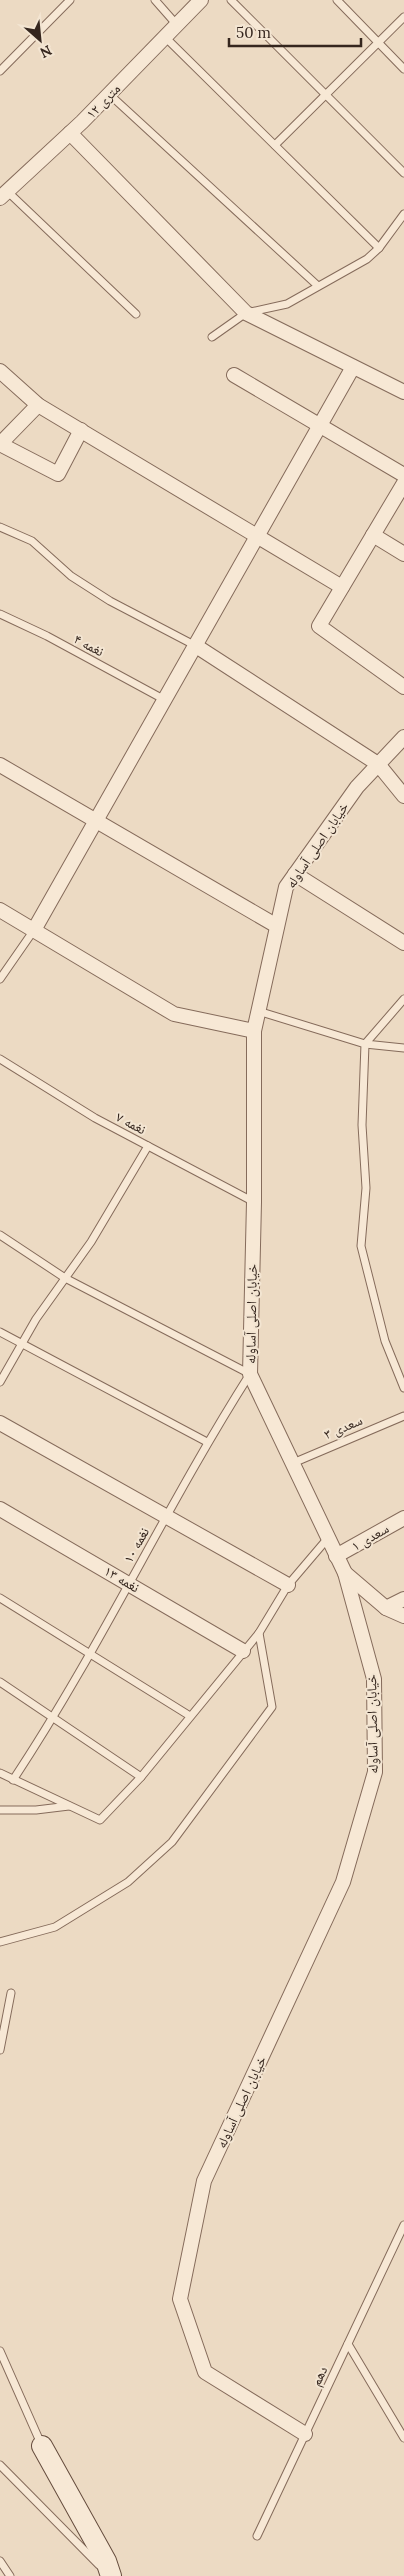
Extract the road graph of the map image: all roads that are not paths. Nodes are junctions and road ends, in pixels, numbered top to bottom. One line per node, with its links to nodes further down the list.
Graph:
1 (70, 0): 10 (lane)
2 (155, 0): 7 (lane)
3 (201, 0): 7 (street, ۱۲ متری)
4 (231, 0): 12 (lane)
5 (337, 0): 9 (lane)
6 (404, 17): 12 (lane)
7 (177, 24): 8 (street, ۱۲ متری)
8 (165, 38): 11 (street, ۱۲ متری); 14 (lane)
9 (404, 69)
10 (0, 71)
11 (109, 94): 13 (street, ۱۲ متری); 19 (lane)
12 (327, 96): 14 (lane); 15 (lane)
13 (70, 133): 16 (street, ۱۲ متری); 21 (street)
14 (275, 146): 18 (lane)
15 (404, 173)
16 (4, 194): 20 (lane)
17 (404, 214): 18 (lane)
18 (379, 248): 19 (lane)
19 (318, 286): 21 (lane)
20 (136, 314)
21 (246, 314): 22 (lane); 23 (street)
22 (212, 336)
23 (352, 367): 26 (street); 28 (street)
24 (0, 372): 27 (street)
25 (234, 376): 28 (street)
26 (404, 392)
27 (38, 405): 29 (street); 30 (street)
28 (319, 425): 31 (street); 35 (street)
29 (81, 430): 30 (street); 35 (street)
30 (0, 444)
31 (404, 475)
32 (404, 483): 34 (street)
33 (0, 527): 39 (lane)
34 (373, 535): 36 (street); 37 (street)
35 (256, 536): 37 (street); 39 (street)
36 (404, 554)
37 (342, 587): 40 (street)
38 (0, 614): 41 (lane, نغمه ۴)
39 (196, 646): 41 (street); 43 (street)
40 (404, 687)
41 (165, 700): 46 (street)
42 (404, 737): 43 (street, خیابان اصلی آساوله)
43 (378, 764): 45 (street); 47 (street, خیابان اصلی آساوله)
44 (0, 765): 46 (street)
45 (404, 796)
46 (96, 819): 49 (street); 50 (street)
47 (295, 874): 49 (street, خیابان اصلی آساوله); 51 (street)
48 (0, 910): 50 (street)
49 (277, 926): 54 (street, خیابان اصلی آساوله)
50 (34, 930): 52 (lane); 55 (street)
51 (404, 943)
52 (0, 979)
53 (404, 999): 56 (lane)
54 (258, 1011): 55 (street, خیابان اصلی آساوله); 56 (lane)
55 (254, 1031): 60 (street, خیابان اصلی آساوله)
56 (365, 1044): 57 (lane); 67 (lane)
57 (404, 1048)
58 (0, 1059): 59 (lane, نغمه ۷)
59 (148, 1146): 60 (lane, نغمه ۷); 62 (lane)
60 (254, 1202): 65 (street, خیابان اصلی آساوله)
61 (0, 1236): 62 (lane)
62 (65, 1278): 64 (lane); 65 (lane)
63 (0, 1332): 64 (lane)
64 (23, 1343): 66 (lane); 70 (lane)
65 (250, 1374): 70 (lane, نغمه ۱۰); 71 (street, خیابان اصلی آساوله)
66 (0, 1382)
67 (404, 1388)
68 (404, 1416): 71 (lane, سعدی ۳)
69 (0, 1423): 73 (street)
70 (207, 1442): 73 (lane, نغمه ۱۰)
71 (293, 1462): 75 (street, خیابان اصلی آساوله)
72 (0, 1509): 78 (street, نغمه ۱۳)
73 (167, 1515): 78 (lane, نغمه ۱۰); 79 (street)
74 (404, 1518): 76 (street, سعدی ۱)
75 (328, 1538): 76 (street, خیابان اصلی آساوله); 79 (lane)
76 (336, 1556): 77 (street, خیابان اصلی آساوله)
77 (344, 1573): 82 (street); 101 (street, خیابان اصلی آساوله)
78 (129, 1583): 85 (street, نغمه ۱۳); 86 (lane, نغمه ۱۰)
79 (288, 1585): 84 (lane)
80 (0, 1598): 86 (lane)
81 (404, 1599): 82 (street)
82 (386, 1608): 83 (street)
83 (404, 1616)
84 (259, 1633): 85 (lane); 95 (lane)
85 (243, 1651): 88 (lane)
86 (89, 1655): 88 (lane); 89 (lane, نغمه ۱۰)
87 (0, 1682): 89 (lane)
88 (190, 1716): 91 (lane)
89 (53, 1719): 91 (lane); 92 (lane, نغمه ۱۰)
90 (0, 1773): 92 (lane)
91 (141, 1777): 93 (lane)
92 (14, 1780): 93 (lane)
93 (69, 1806): 94 (lane)
94 (0, 1810)
95 (0, 1942)
96 (11, 1993): 97 (lane)
97 (0, 2050)
98 (404, 2225): 99 (lane, دهم)
99 (348, 2344): 101 (lane, دهم); 102 (lane)
100 (0, 2351): 103 (lane)
101 (305, 2434): 105 (lane, دهم)
102 (404, 2438)
103 (42, 2446): 108 (street)
104 (0, 2465): 108 (lane)
105 (257, 2536)
106 (0, 2561): 107 (lane)
107 (10, 2576)
108 (111, 2576)

